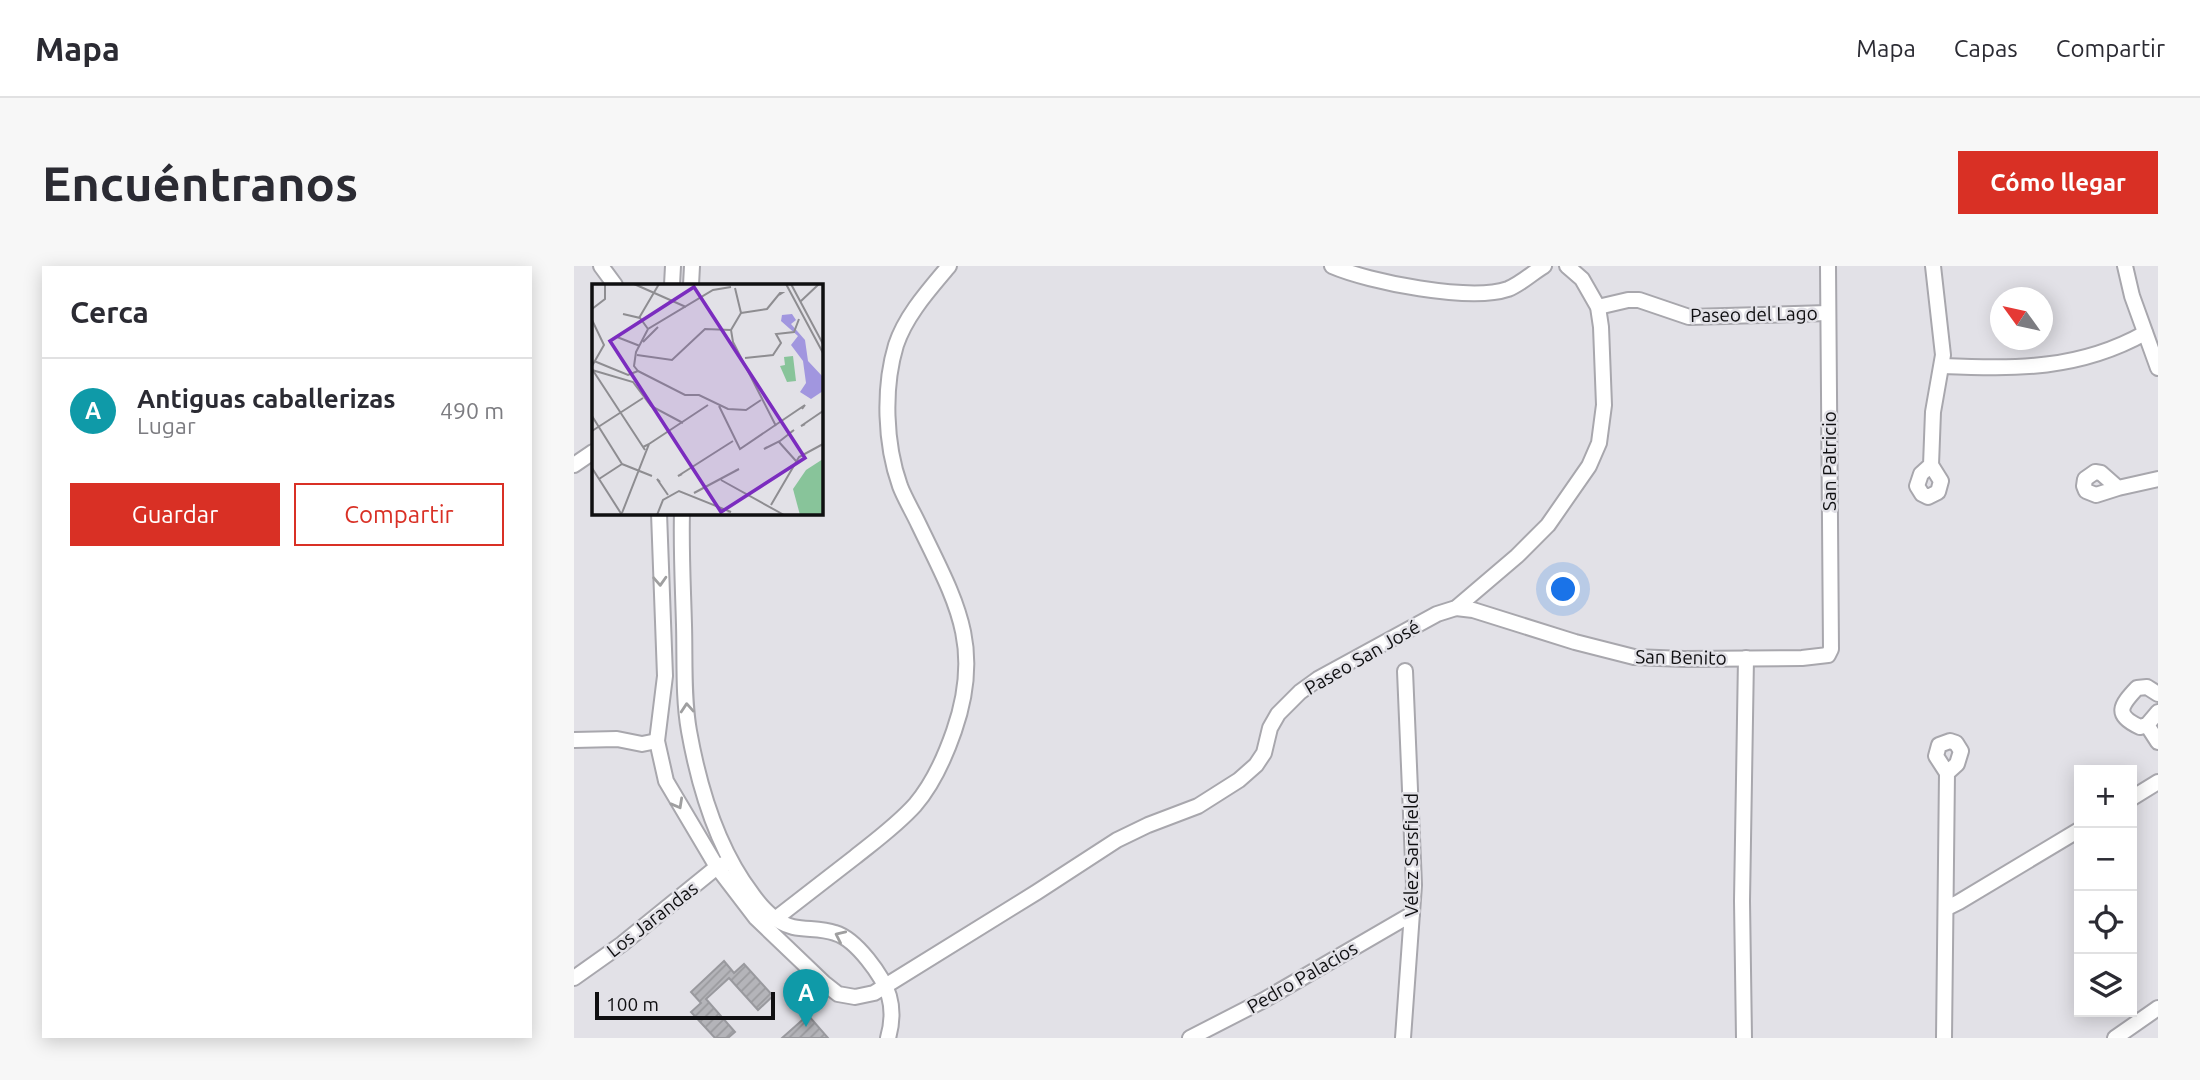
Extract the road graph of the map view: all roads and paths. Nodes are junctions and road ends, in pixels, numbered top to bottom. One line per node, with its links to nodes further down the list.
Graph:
1 (601, 266): 11 (street)
2 (673, 266): 12 (street)
3 (692, 266): 13 (street)
4 (949, 266): 42 (street)
5 (1332, 266): 6 (street)
6 (1544, 266)
7 (1567, 266): 14 (street)
8 (1828, 266): 15 (street, San Patricio)
9 (1933, 266): 17 (street)
10 (2125, 266): 16 (street)
11 (614, 284)
12 (672, 284)
13 (691, 284)
14 (1598, 307): 15 (street, Paseo del Lago); 26 (street, Paseo San José)
15 (1828, 313): 27 (street, San Patricio)
16 (2145, 333): 17 (street); 18 (street)
17 (1942, 366): 21 (street)
18 (2158, 368)
19 (592, 453): 20 (street)
20 (574, 465)
21 (1931, 465)
22 (2158, 479): 23 (street)
23 (2118, 488)
24 (659, 514): 33 (street, one-way to 33)
25 (682, 514): 39 (street, one-way to 25)
26 (1456, 608): 28 (street, San Benito); 44 (street, Paseo San José)
27 (1828, 654): 28 (street, San Benito)
28 (1745, 658): 49 (street)
29 (1405, 671): 41 (street, Vélez Sarsfield)
30 (2158, 694): 31 (street)
31 (2154, 722): 34 (street)
32 (574, 740): 33 (street)
33 (657, 741): 39 (street, one-way to 39)
34 (2158, 742)
35 (1947, 773): 40 (street)
36 (2158, 782): 37 (street)
37 (2137, 795)
38 (2074, 833): 40 (street)
39 (723, 864): 42 (street); 43 (street, Los Jarandas); 44 (street, Paseo San José)
40 (1947, 908): 50 (street)
41 (1412, 914): 47 (street, Pedro Palacios); 48 (street, Vélez Sarsfield)
42 (775, 919): 44 (street, one-way to 42)
43 (574, 978)
44 (885, 986): 46 (street)
45 (2158, 1008): 51 (street)
46 (888, 1038)
47 (1191, 1038)
48 (1403, 1038)
49 (1744, 1038)
50 (1944, 1038)
51 (2115, 1038)

